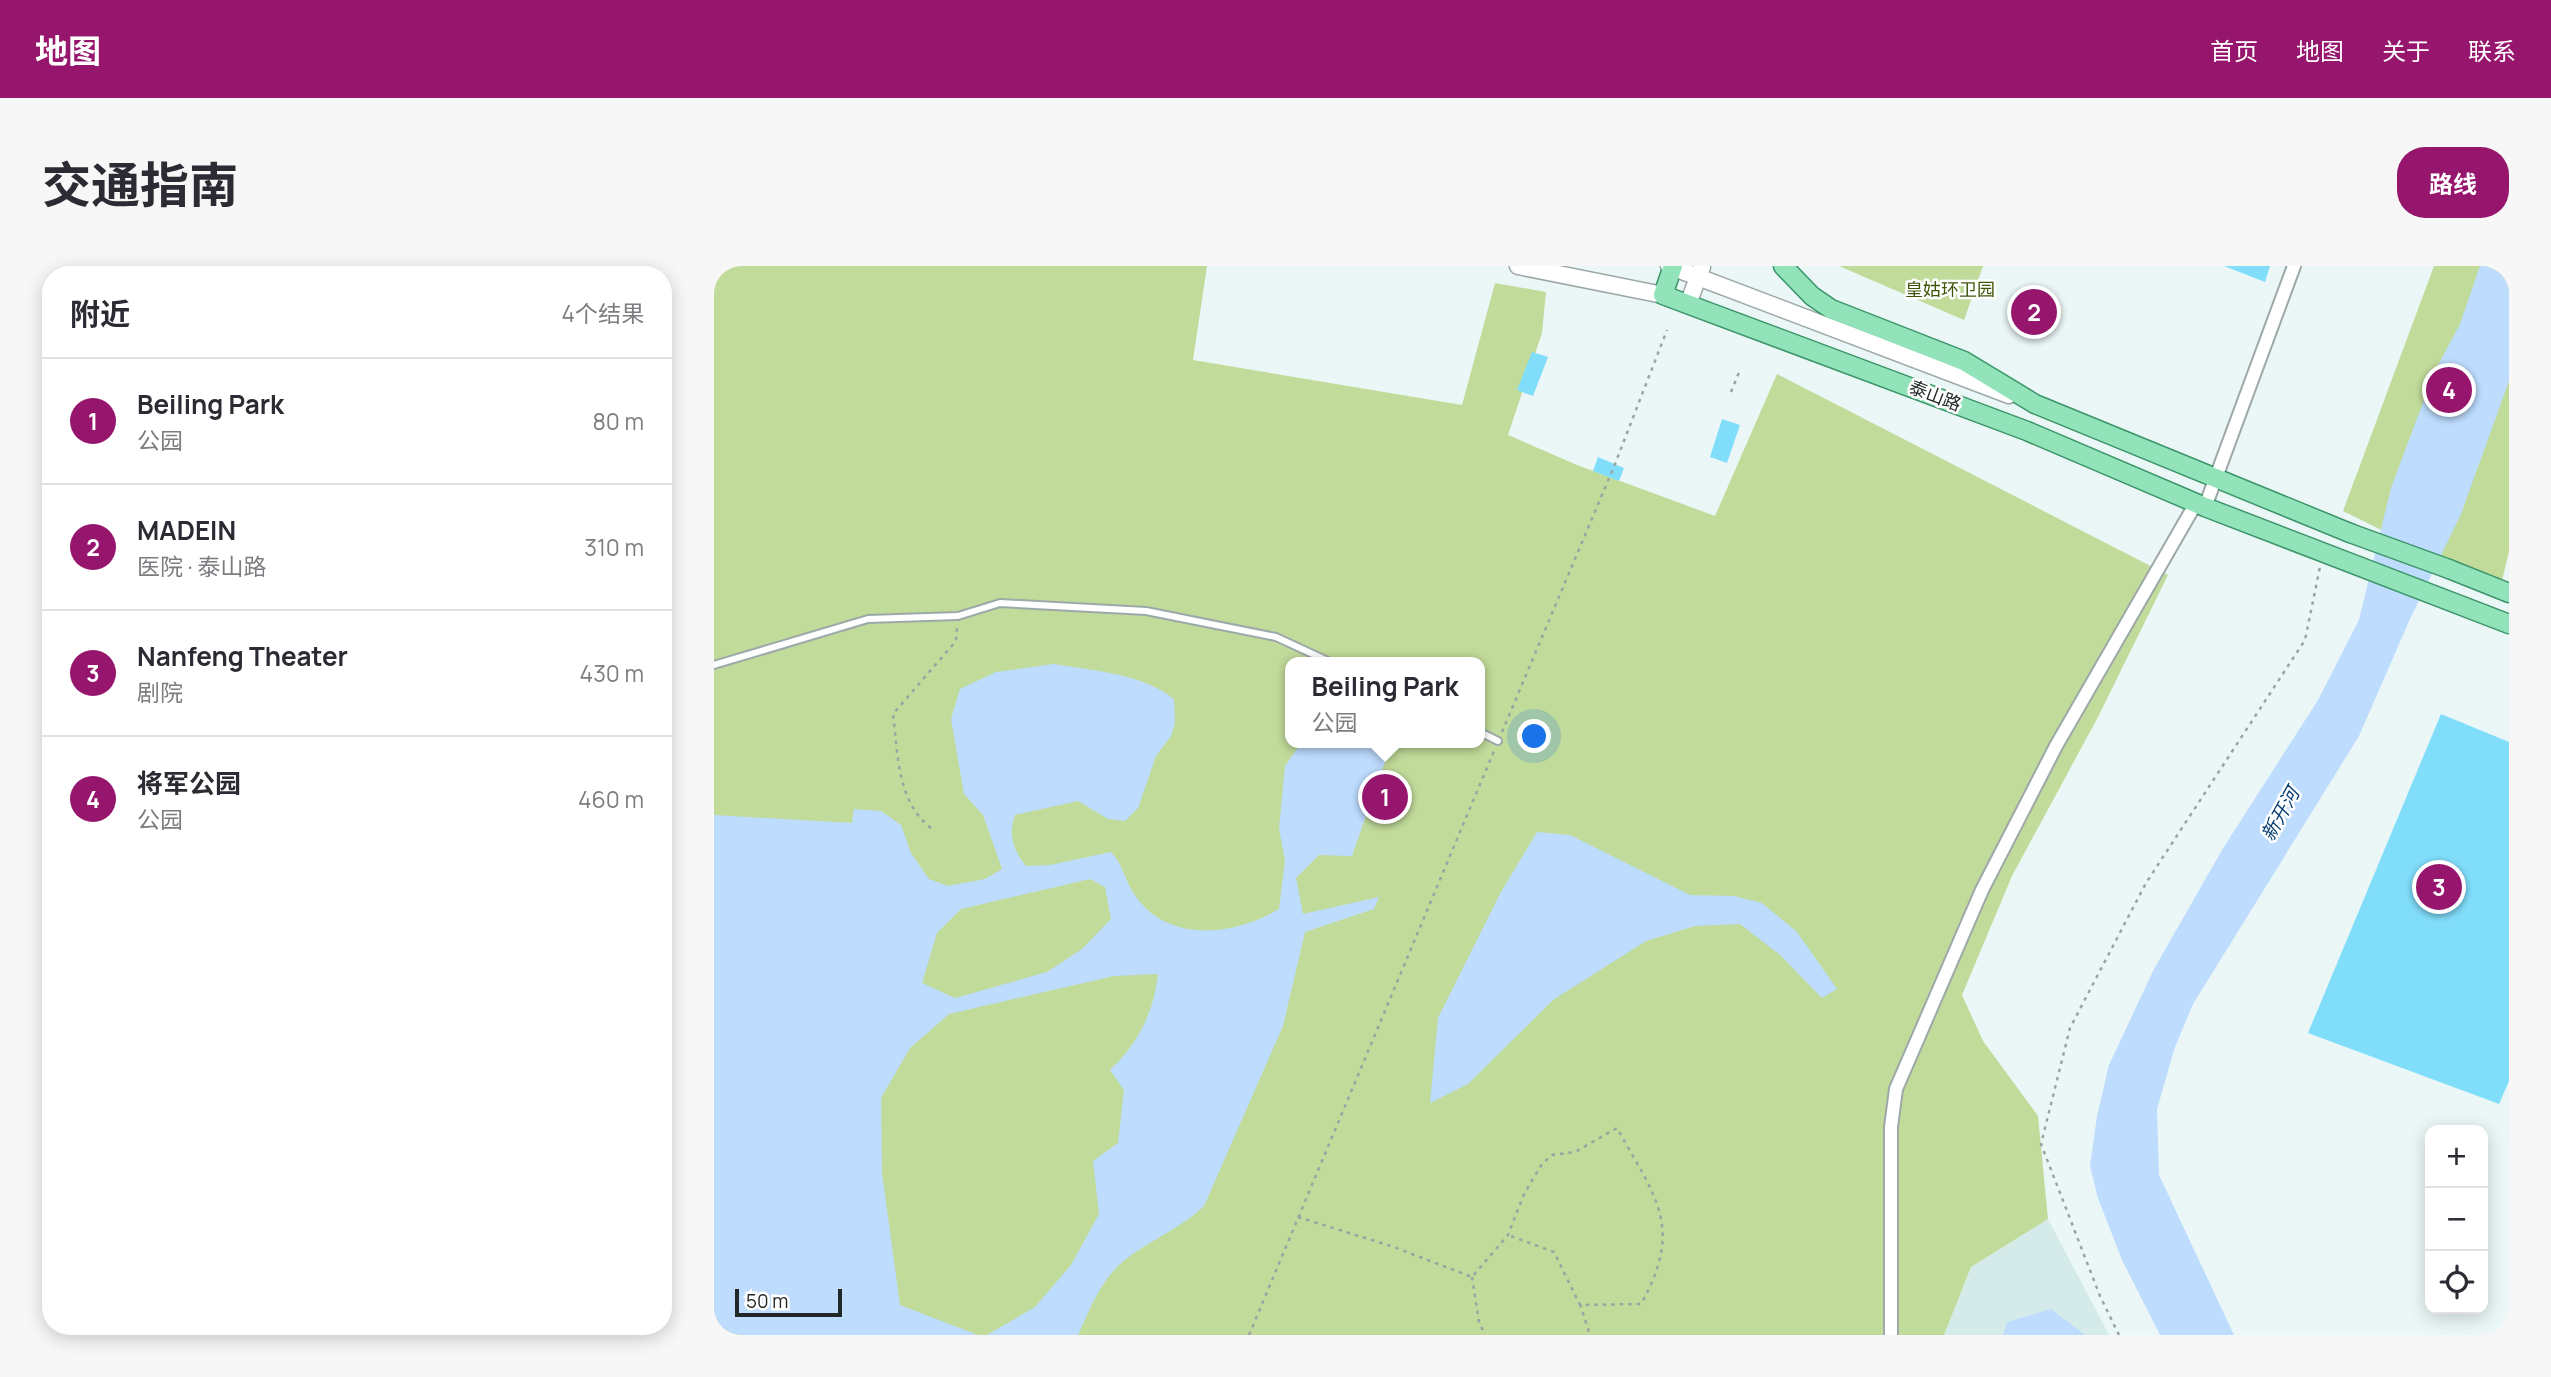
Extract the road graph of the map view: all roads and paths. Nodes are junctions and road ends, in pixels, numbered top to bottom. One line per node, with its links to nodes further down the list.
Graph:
1 (1518, 266): 6 (main road, 泰山路)
2 (1672, 266): 5 (main road, 泰山路); 6 (main road)
3 (1783, 266): 11 (main road)
4 (2294, 266): 12 (street)
5 (1700, 271): 7 (main road); 11 (main road, 泰山路)
6 (1663, 295): 7 (main road, 泰山路)
7 (1688, 304): 13 (main road, 泰山路)
8 (1667, 330): 21 (path)
9 (1740, 370): 10 (path)
10 (1731, 392)
11 (2035, 404): 12 (main road, 泰山路)
12 (2215, 480): 13 (street); 15 (main road, 泰山路, bridge)
13 (2201, 505): 14 (main road, 泰山路); 30 (street)
14 (2323, 553): 17 (main road, 泰山路); 31 (path)
15 (2509, 593)
16 (958, 616): 18 (lane); 19 (lane); 22 (path)
17 (2509, 624)
18 (1319, 657)
19 (714, 665)
20 (1485, 735): 21 (lane)
21 (1498, 741): 23 (path)
22 (931, 828)
23 (1298, 1217): 25 (path); 27 (path)
24 (1508, 1235): 25 (path); 26 (path); 26 (path)
25 (1472, 1277): 28 (path)
26 (1579, 1301): 29 (path)
27 (1249, 1335)
28 (1485, 1335)
29 (1590, 1335)
30 (1892, 1335)
31 (2119, 1335)

